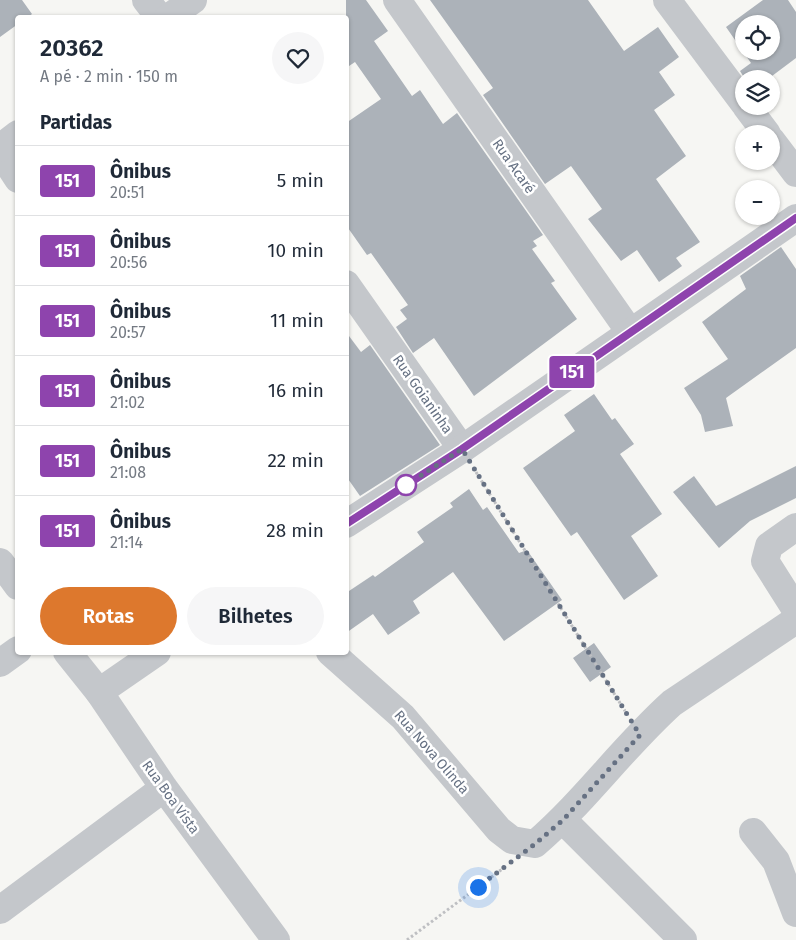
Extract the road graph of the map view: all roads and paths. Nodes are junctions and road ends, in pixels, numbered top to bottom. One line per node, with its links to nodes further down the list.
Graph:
1 (146, 0): 5 (street)
2 (193, 0): 6 (street)
3 (397, 0): 15 (street, Rua Acaré)
4 (667, 0): 7 (street)
5 (158, 15)
6 (172, 15)
7 (735, 91)
8 (15, 136): 9 (street)
9 (0, 149): 12 (street)
10 (780, 152): 11 (street)
11 (796, 173)
12 (15, 174)
13 (796, 218): 15 (street)
14 (349, 288): 16 (street, Rua Goianinha)
15 (630, 332): 16 (street)
16 (462, 449): 17 (street); 29 (path)
17 (349, 522)
18 (796, 527): 21 (street)
19 (0, 562): 20 (street)
20 (15, 582)
21 (796, 610)
22 (796, 620): 29 (street)
23 (15, 652): 27 (street)
24 (69, 655): 28 (street, Rua Boa Vista)
25 (153, 655): 28 (street)
26 (333, 655): 33 (street, Rua Nova Olinda)
27 (0, 663)
28 (99, 692): 30 (street, Rua Boa Vista)
29 (640, 735): 31 (street)
30 (164, 788): 34 (street); 36 (street, Rua Boa Vista)
31 (563, 820): 33 (street); 38 (street)
32 (753, 832): 35 (street)
33 (535, 844): 37 (path)
34 (0, 910)
35 (796, 914)
36 (276, 940)
37 (407, 940)
38 (684, 940)

